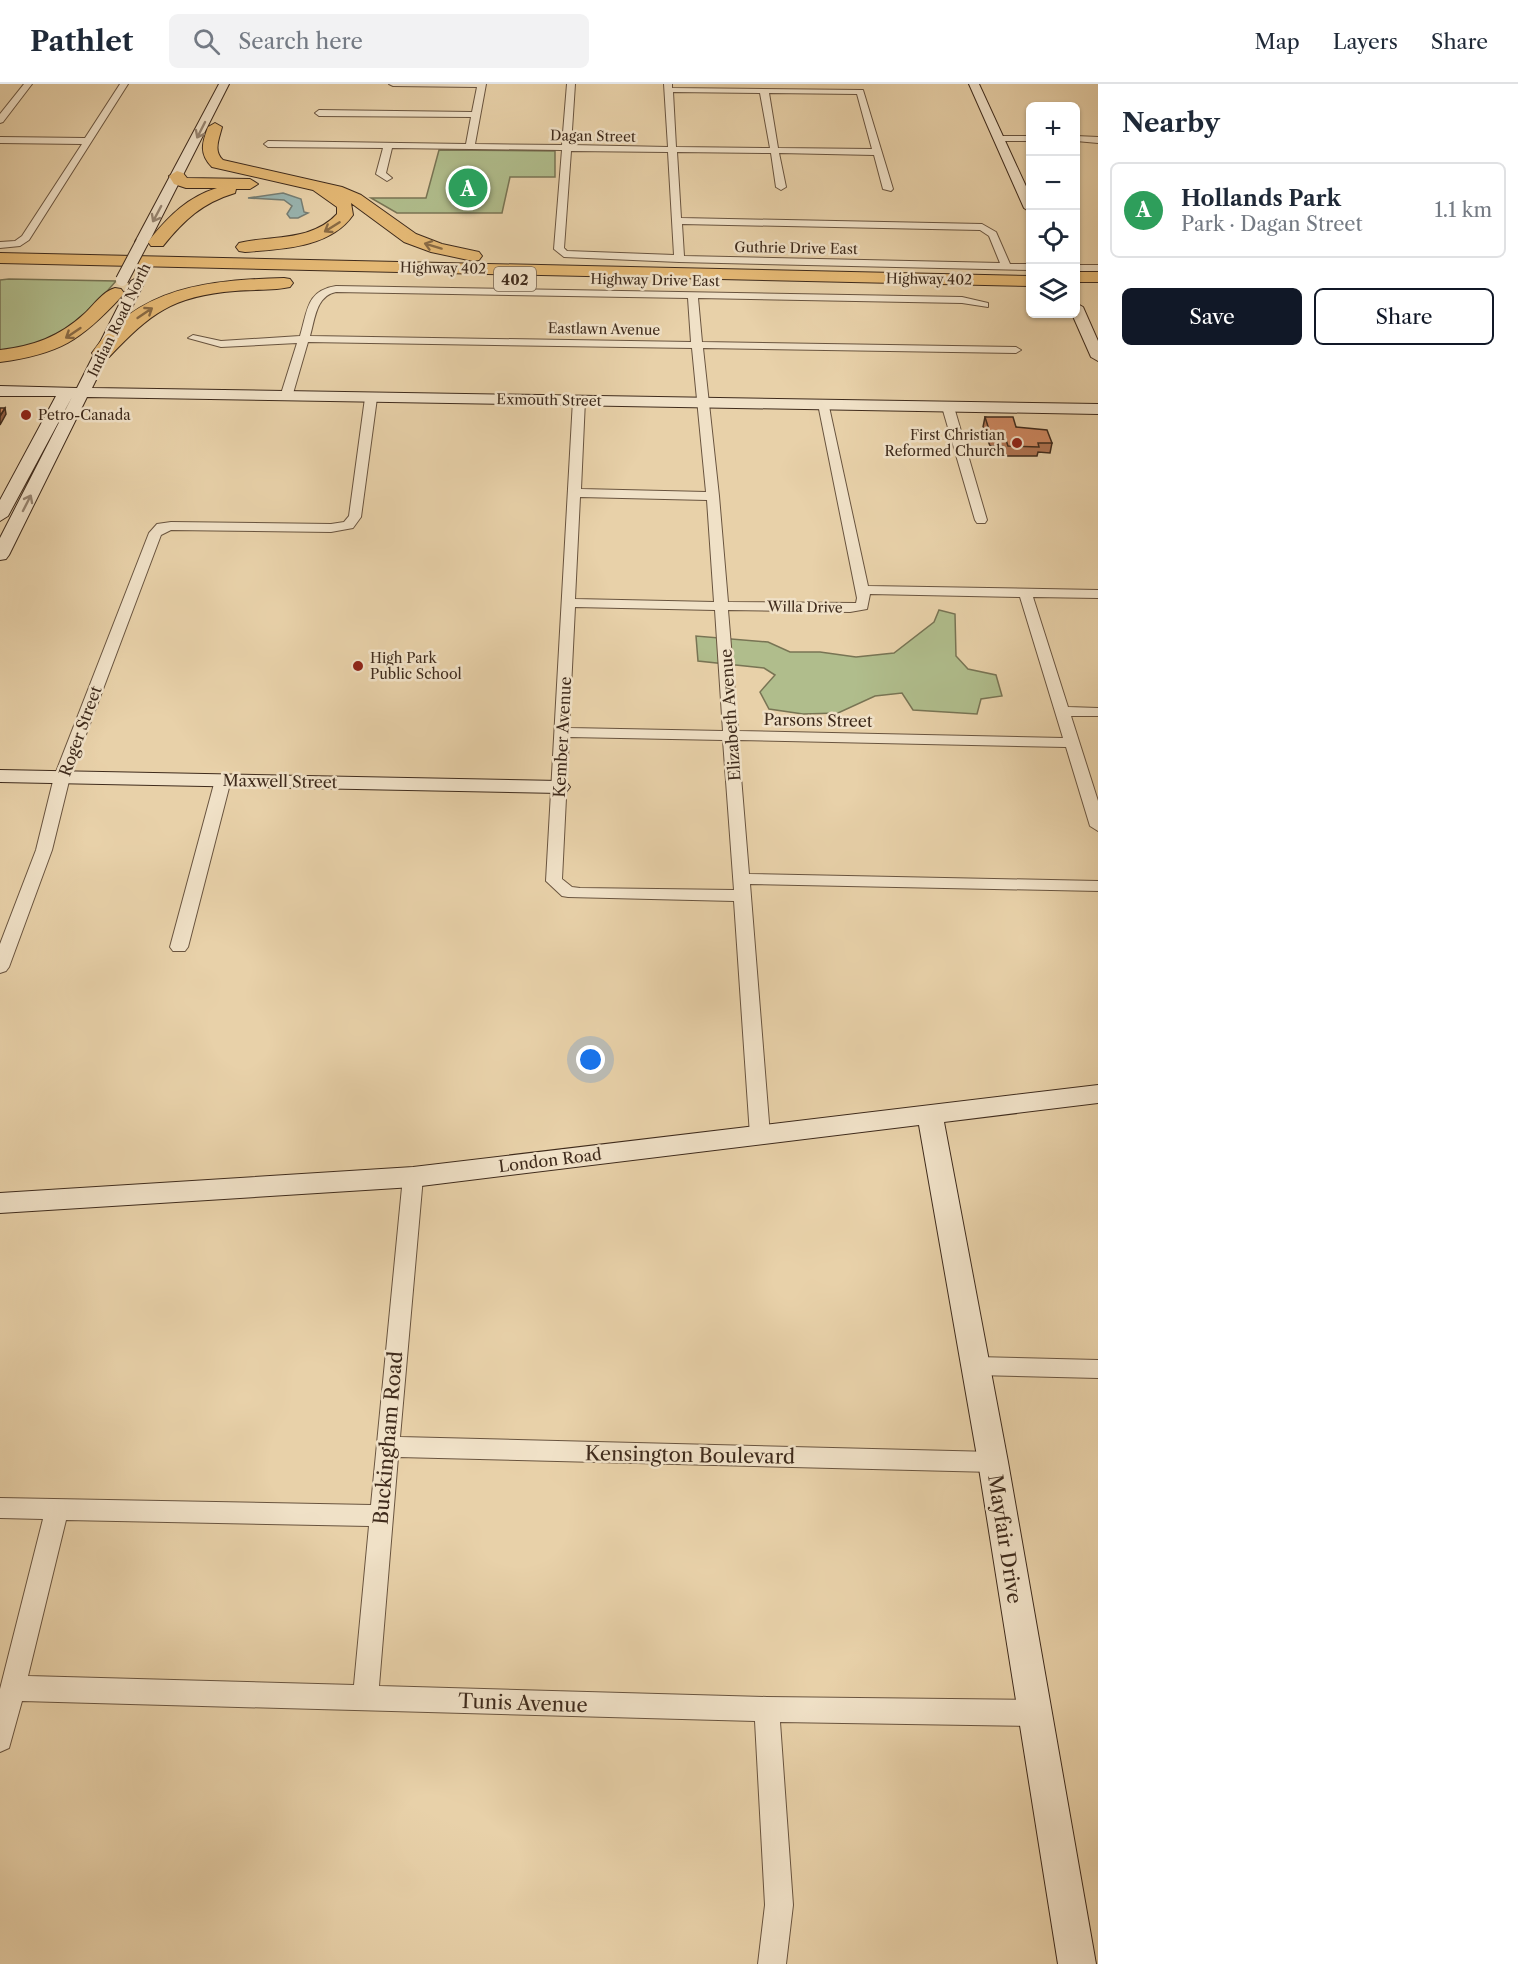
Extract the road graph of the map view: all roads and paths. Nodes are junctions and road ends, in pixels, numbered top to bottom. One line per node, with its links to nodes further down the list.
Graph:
1 (28, 84): 13 (street)
2 (124, 84): 20 (street)
3 (224, 84): 29 (main road, Indian Road North, one-way to 29)
4 (236, 84): 14 (main road, Indian Road North)
5 (393, 84): 6 (street)
6 (482, 84): 12 (street)
7 (571, 84): 24 (street)
8 (974, 84): 15 (main road)
9 (669, 87): 10 (street); 25 (street)
10 (764, 91): 26 (street); 27 (street)
11 (319, 113): 12 (street)
12 (476, 116): 23 (street)
13 (0, 120)
14 (215, 128): 29 (main road, Indian Road North); 30 (highway)
15 (999, 139): 16 (street); 34 (main road)
16 (1026, 139)
17 (0, 140): 20 (street)
18 (1080, 140): 19 (street)
19 (1098, 140)
20 (88, 141): 37 (street)
21 (309, 146): 22 (street, Dagan Street)
22 (388, 147): 23 (street, Dagan Street); 28 (street)
23 (470, 148): 24 (street, Dagan Street)
24 (567, 149): 25 (street, Dagan Street); 38 (street, Guthrie Drive East)
25 (673, 150): 26 (street, Dagan Street); 35 (street)
26 (775, 151): 27 (street, Dagan Street); 32 (street)
27 (877, 152): 33 (street)
28 (387, 178)
29 (181, 182): 30 (highway); 31 (highway); 36 (main road, Indian Road North)
30 (307, 182): 44 (highway, one-way to 30)
31 (278, 184): 36 (highway); 39 (highway, one-way to 39)
32 (781, 187)
33 (888, 189)
34 (1026, 199)
35 (678, 221): 38 (street); 40 (street)
36 (150, 242): 52 (main road, Indian Road North, bridge); 64 (main road, Indian Road North)
37 (0, 245)
38 (679, 259): 40 (street, Guthrie Drive East)
39 (2, 262): 44 (highway); 48 (highway, Highway 402); 49 (highway); 53 (highway, Highway 402 / 402)
40 (1006, 266): 41 (street, Guthrie Drive East)
41 (1026, 267)
42 (1080, 268): 43 (street)
43 (1098, 268)
44 (720, 269): 45 (highway)
45 (1026, 276)
46 (1080, 277): 47 (highway)
47 (1098, 277)
48 (1026, 281)
49 (390, 282): 53 (highway); 64 (highway, one-way to 49)
50 (1080, 282): 51 (highway)
51 (1098, 282)
52 (118, 286): 65 (highway, one-way to 65); 68 (main road, Indian Road North)
53 (997, 288): 54 (highway, Highway 402 / 402)
54 (1026, 289)
55 (1080, 289): 56 (highway)
56 (1098, 289)
57 (693, 296): 58 (street, Highway Drive East); 61 (street, Highway Drive East); 62 (street, Elizabeth Avenue)
58 (984, 305)
59 (1080, 316): 66 (main road)
60 (193, 338): 61 (street, Eastlawn Avenue)
61 (305, 339): 62 (street, Eastlawn Avenue); 70 (street)
62 (698, 346): 63 (street, Eastlawn Avenue); 73 (street, Elizabeth Avenue)
63 (1016, 350)
64 (102, 352): 69 (main road, Indian Road North)
65 (0, 356)
66 (1098, 357)
67 (0, 391): 68 (main road, Exmouth Street)
68 (66, 392): 69 (main road, Exmouth Street); 79 (main road, Indian Road North)
69 (83, 392): 70 (main road, Exmouth Street); 81 (main road, Indian Road North, one-way to 69)
70 (286, 397): 71 (main road, Exmouth Street)
71 (371, 398): 72 (main road, Exmouth Street); 93 (street, Roger Street)
72 (579, 400): 73 (main road, Exmouth Street); 77 (street, Kember Avenue)
73 (704, 403): 74 (main road, Exmouth Street); 78 (street, Elizabeth Avenue)
74 (824, 404): 75 (main road, Exmouth Street); 82 (street)
75 (948, 406): 76 (main road, Exmouth Street); 80 (street)
76 (1098, 409)
77 (574, 494): 78 (street); 85 (street, Kember Avenue)
78 (713, 496): 86 (street, Elizabeth Avenue)
79 (0, 516)
80 (981, 520)
81 (0, 555)
82 (863, 590): 83 (street, Willa Drive); 86 (street, Willa Drive)
83 (1025, 592): 84 (street, Willa Drive); 87 (street)
84 (1098, 594)
85 (569, 603): 86 (street, Willa Drive); 89 (street, Kember Avenue)
86 (722, 606): 90 (street, Elizabeth Avenue)
87 (1062, 711): 88 (street); 91 (street)
88 (1098, 712)
89 (563, 732): 90 (street, Parsons Street); 95 (street, Kember Avenue)
90 (731, 736): 91 (street, Parsons Street); 98 (street, Elizabeth Avenue)
91 (1072, 743): 96 (street)
92 (0, 776): 93 (main road, Maxwell Street)
93 (62, 777): 94 (main road, Maxwell Street); 100 (street, Roger Street)
94 (223, 780): 95 (main road, Maxwell Street); 99 (street)
95 (560, 787): 98 (street, Kember Avenue)
96 (1098, 826)
97 (1098, 886): 98 (street, Kember Avenue)
98 (743, 888): 103 (street, Elizabeth Avenue)
99 (179, 947)
100 (0, 967)
101 (1098, 1094): 102 (main road, London Road)
102 (930, 1115): 103 (main road, London Road); 106 (main road, Mayfair Drive)
103 (760, 1135): 104 (main road, London Road)
104 (413, 1177): 105 (main road, London Road); 108 (street, Buckingham Road)
105 (0, 1203)
106 (976, 1366): 107 (street); 109 (main road, Mayfair Drive)
107 (1098, 1369)
108 (388, 1448): 109 (street, Kensington Boulevard); 112 (street, Buckingham Road)
109 (993, 1462): 116 (main road, Mayfair Drive)
110 (0, 1508): 111 (street)
111 (57, 1509): 112 (street); 113 (street)
112 (381, 1516): 114 (street, Buckingham Road)
113 (13, 1688): 114 (street, Tunis Avenue); 117 (street)
114 (365, 1698): 115 (street, Tunis Avenue)
115 (767, 1710): 116 (street, Tunis Avenue); 118 (street)
116 (1034, 1713): 119 (main road, Mayfair Drive)
117 (0, 1739)
118 (772, 1964)
119 (1077, 1964)

